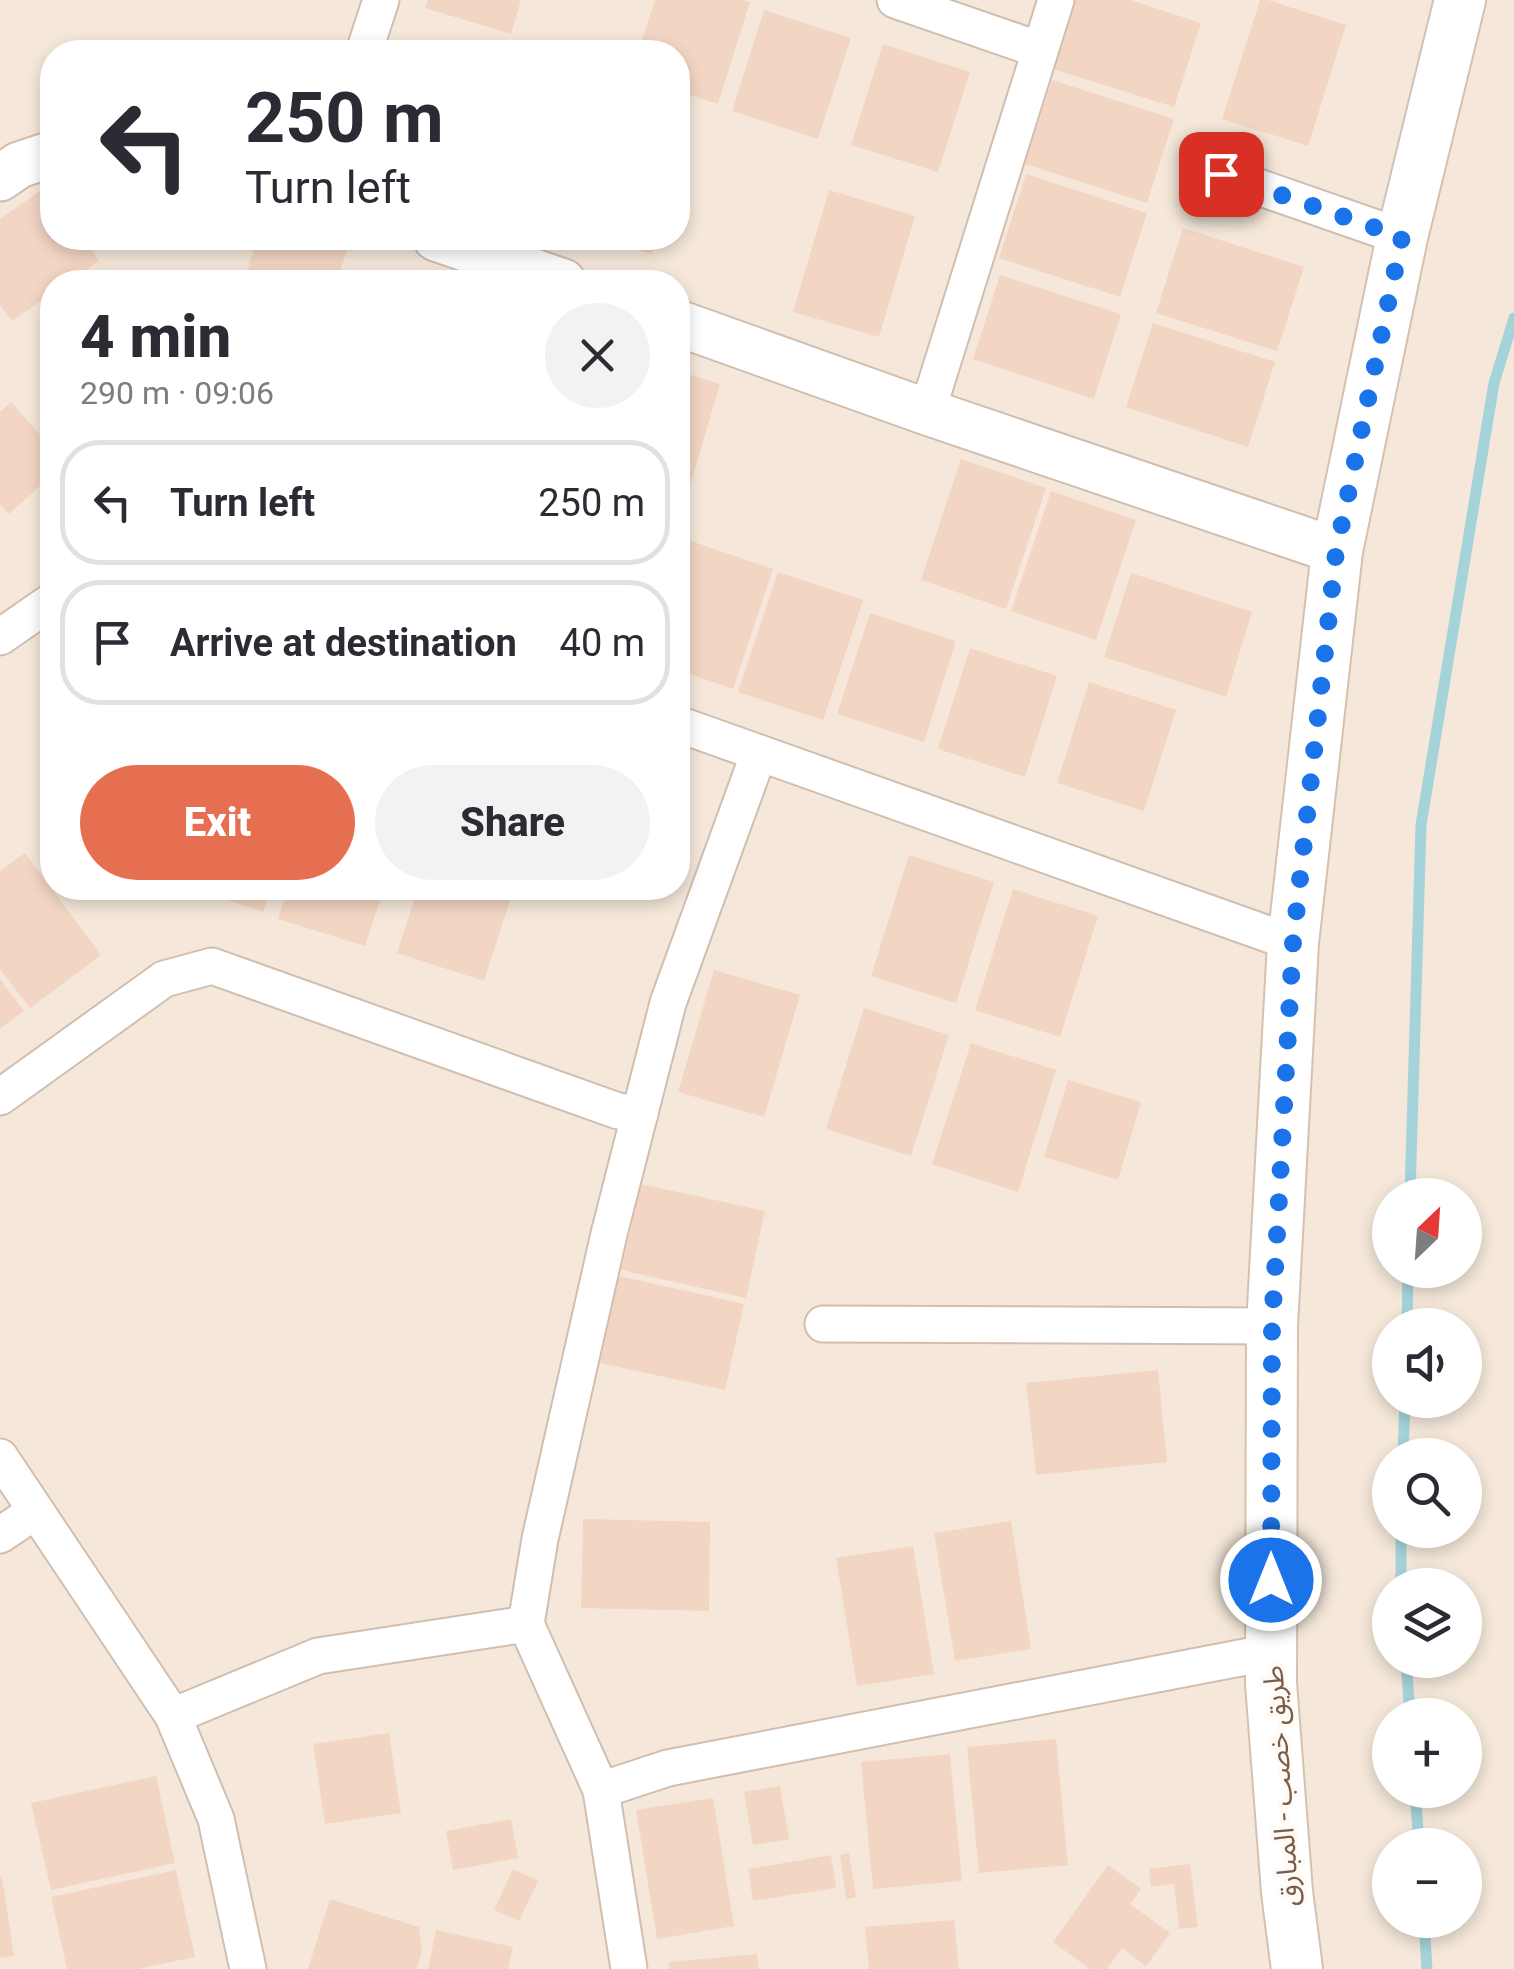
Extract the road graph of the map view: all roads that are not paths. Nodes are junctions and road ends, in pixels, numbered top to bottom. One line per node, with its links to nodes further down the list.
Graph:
1 (381, 0): 5 (street)
2 (895, 0): 6 (street)
3 (1056, 0): 6 (street)
4 (1460, 0): 10 (main road, طريق خصب - المبارق)
5 (368, 40)
6 (1040, 50): 14 (street)
7 (40, 158): 9 (street)
8 (1221, 174): 10 (street)
9 (0, 178)
10 (1402, 237): 15 (main road, طريق خصب - المبارق)
11 (470, 250): 12 (street)
12 (528, 270)
13 (690, 327): 14 (street)
14 (928, 412): 15 (street)
15 (1336, 552): 20 (main road, طريق خصب - المبارق)
16 (40, 609): 17 (street)
17 (0, 637)
18 (690, 728): 19 (street)
19 (759, 753): 20 (street); 22 (street)
20 (1293, 943): 24 (main road, طريق خصب - المبارق)
21 (0, 1096): 22 (street)
22 (640, 1114): 28 (street)
23 (823, 1324): 24 (street)
24 (1272, 1326): 29 (main road, طريق خصب - المبارق)
25 (0, 1458): 26 (street)
26 (36, 1512): 27 (street); 30 (street)
27 (0, 1534)
28 (526, 1624): 30 (street); 31 (street)
29 (1271, 1652): 31 (street); 34 (main road, طريق خصب - المبارق)
30 (173, 1716): 32 (street)
31 (600, 1790): 33 (street)
32 (248, 1969)
33 (629, 1969)
34 (1297, 1969)

